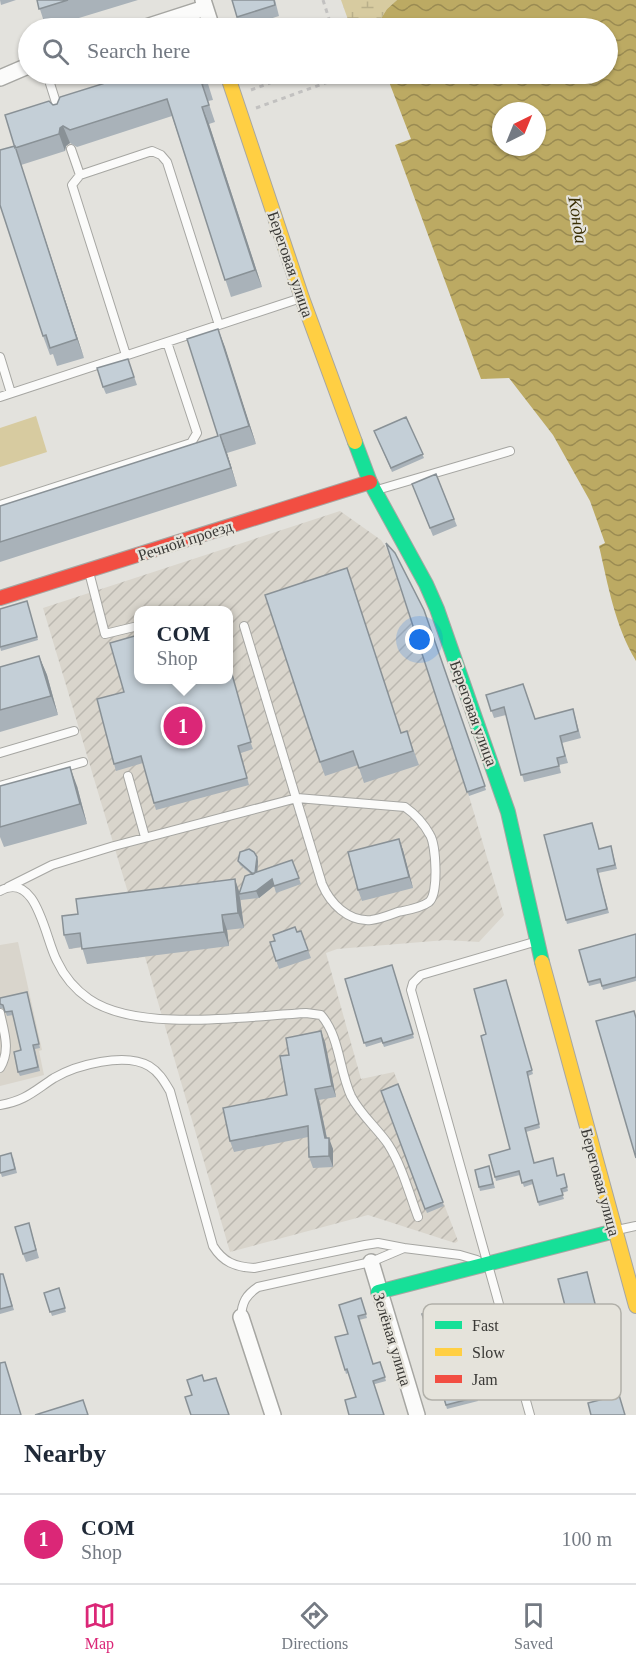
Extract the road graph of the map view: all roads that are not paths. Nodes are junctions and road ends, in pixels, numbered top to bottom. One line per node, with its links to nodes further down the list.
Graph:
1 (204, 4): 2 (street)
2 (168, 18)
3 (18, 70): 4 (street)
4 (0, 78)
5 (50, 84): 7 (lane)
6 (231, 84): 10 (street, Береговая улица)
7 (61, 116)
8 (71, 149): 9 (lane)
9 (80, 175): 11 (lane); 13 (lane)
10 (302, 298): 11 (lane); 18 (street, Береговая улица)
11 (219, 325): 12 (lane)
12 (167, 342): 13 (lane); 19 (lane)
13 (126, 356): 15 (lane)
14 (0, 357): 15 (lane)
15 (11, 393): 16 (lane)
16 (0, 397)
17 (510, 451): 18 (lane)
18 (373, 486): 20 (street, Речной проезд); 33 (street, Береговая улица)
19 (0, 505)
20 (88, 571): 21 (street, Речной проезд); 23 (lane)
21 (0, 598)
22 (244, 626): 29 (lane)
23 (134, 627)
24 (74, 731): 25 (lane)
25 (0, 753)
26 (83, 762): 28 (lane)
27 (128, 776): 30 (lane)
28 (0, 786)
29 (297, 798): 29 (lane); 30 (lane)
30 (145, 837): 31 (lane)
31 (8, 886): 32 (lane); 37 (lane)
32 (0, 891)
33 (536, 941): 39 (street, Береговая улица); 42 (lane)
34 (0, 1013): 35 (lane)
35 (0, 1068)
36 (0, 1105): 40 (lane)
37 (418, 1216)
38 (636, 1226): 39 (lane)
39 (615, 1231): 42 (street); 45 (street, Береговая улица)
40 (404, 1248): 41 (lane); 42 (lane)
41 (371, 1262): 43 (street, Зелёная улица); 46 (lane)
42 (488, 1263): 43 (street); 44 (lane)
43 (378, 1292): 49 (street, Зелёная улица)
44 (499, 1304)
45 (636, 1306)
46 (241, 1317): 48 (street)
47 (526, 1400): 50 (lane)
48 (273, 1415)
49 (417, 1415)
50 (530, 1415)

